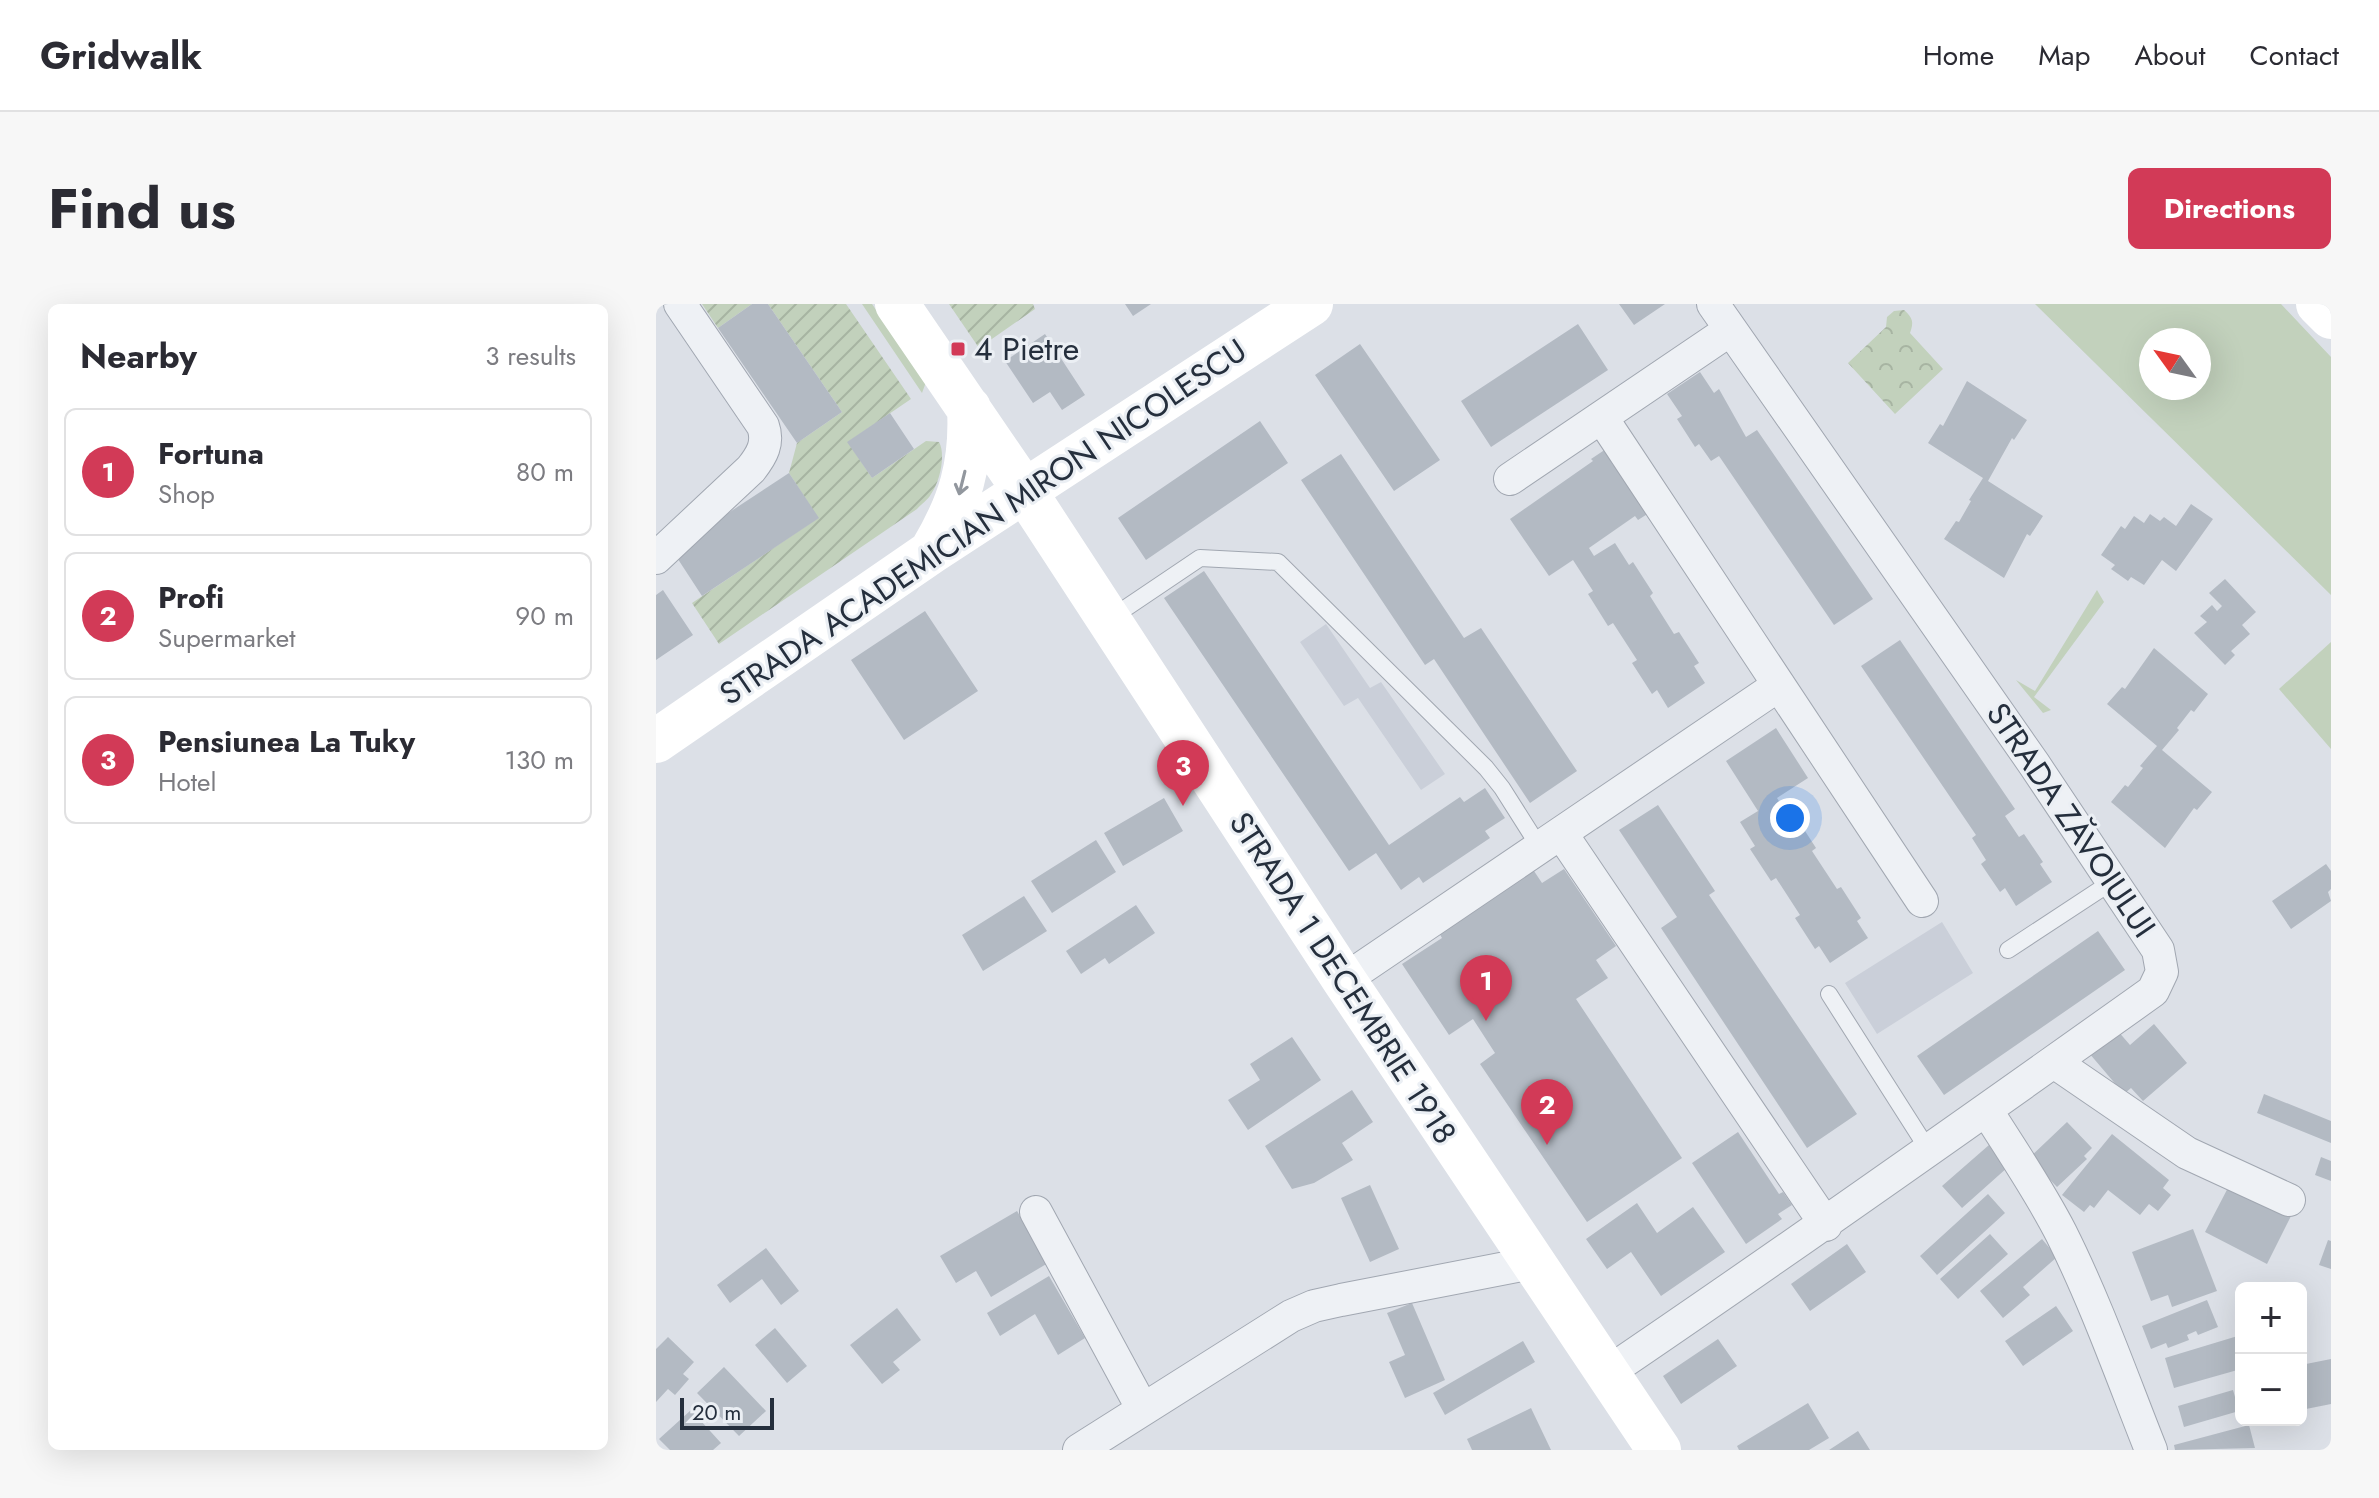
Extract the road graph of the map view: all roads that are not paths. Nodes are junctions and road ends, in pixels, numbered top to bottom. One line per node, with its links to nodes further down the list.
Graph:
1 (680, 304): 12 (street)
2 (897, 304): 7 (main road, STRADA 1 DECEMBRIE 1918)
3 (1311, 304): 10 (main road, STRADA ACADEMICIAN MIRON NICOLESCU)
4 (2318, 304): 6 (main road)
5 (1721, 317): 8 (street); 17 (street, STRADA ZĂVOIULUI)
6 (2331, 317)
7 (969, 408): 10 (main road, STRADA 1 DECEMBRIE 1918); 11 (main road, one-way to 11)
8 (1602, 418): 9 (street); 14 (street)
9 (1510, 479)
10 (1024, 490): 11 (main road, STRADA ACADEMICIAN MIRON NICOLESCU); 13 (main road, STRADA 1 DECEMBRIE 1918)
11 (931, 552): 15 (main road, STRADA ACADEMICIAN MIRON NICOLESCU)
12 (656, 558)
13 (1109, 620): 16 (lane); 20 (main road, STRADA 1 DECEMBRIE 1918)
14 (1779, 685): 16 (street); 18 (street)
15 (656, 741)
16 (1551, 840): 20 (street); 27 (street)
17 (2113, 881): 19 (lane); 22 (street, STRADA ZĂVOIULUI)
18 (1922, 901)
19 (2008, 950)
20 (1344, 980): 28 (main road, STRADA 1 DECEMBRIE 1918)
21 (1829, 994): 24 (lane)
22 (2054, 1062): 23 (street, STRADA ZĂVOIULUI); 25 (street)
23 (1987, 1111): 24 (street, STRADA ZĂVOIULUI); 33 (street)
24 (1929, 1151): 27 (street, STRADA ZĂVOIULUI)
25 (2289, 1200)
26 (1036, 1212): 30 (street)
27 (1826, 1225): 29 (street, STRADA ZĂVOIULUI)
28 (1532, 1263): 29 (main road, STRADA 1 DECEMBRIE 1918); 30 (street)
29 (1607, 1373): 32 (main road, STRADA 1 DECEMBRIE 1918)
30 (1142, 1408): 31 (street)
31 (1079, 1450)
32 (1659, 1450)
33 (2151, 1450)

